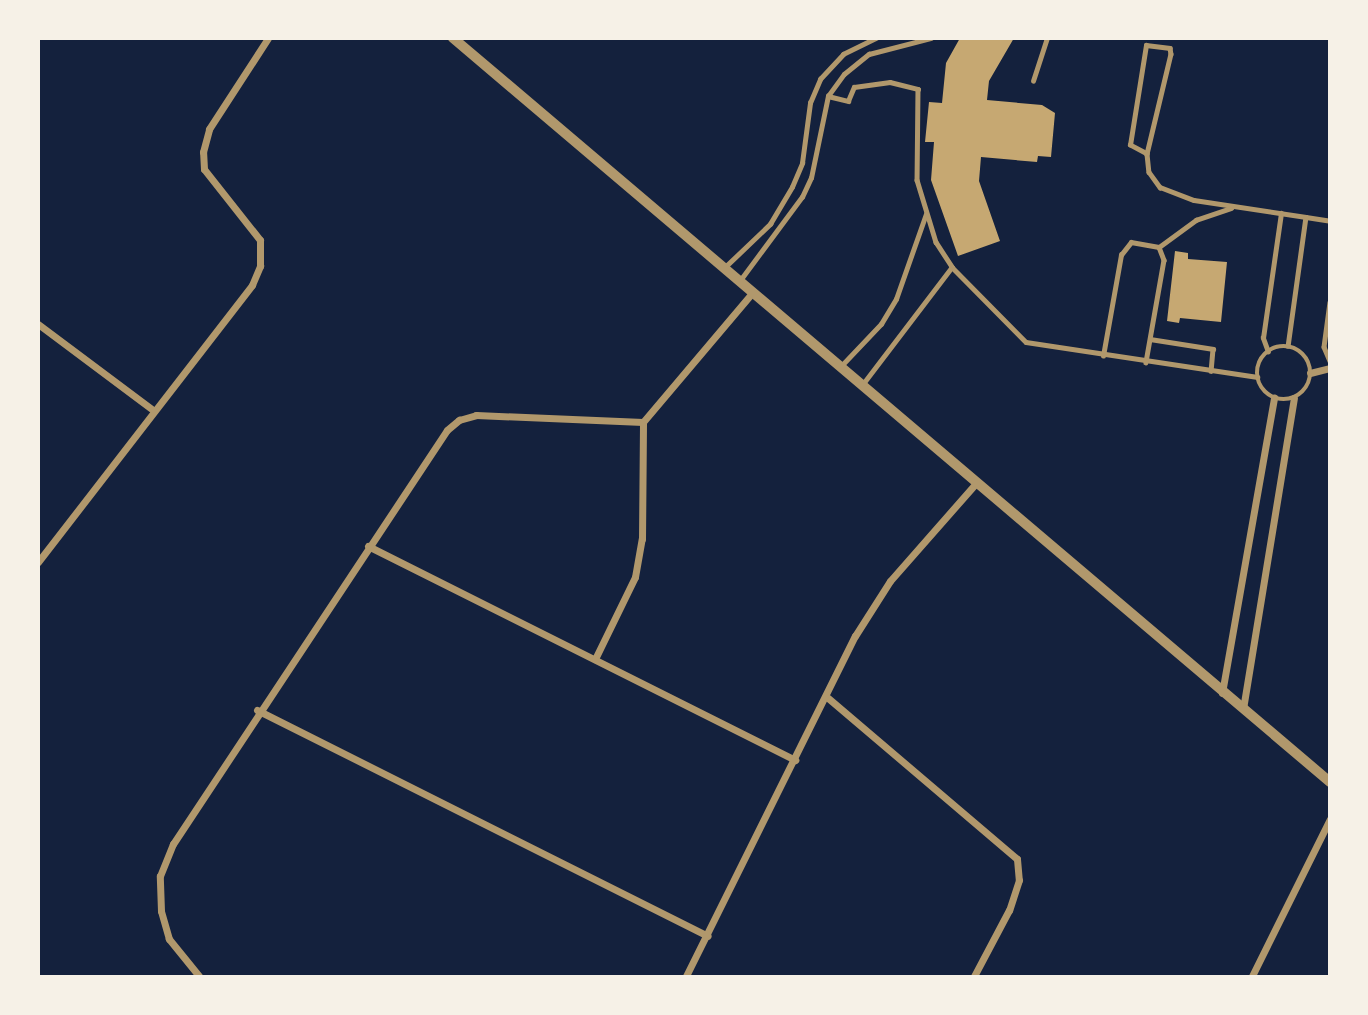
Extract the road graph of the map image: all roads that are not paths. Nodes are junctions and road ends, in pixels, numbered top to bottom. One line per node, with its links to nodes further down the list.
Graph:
1 (268, 38): 35 (street)
2 (453, 38): 16 (street)
3 (876, 38): 16 (lane)
4 (931, 38): 7 (lane)
5 (1047, 38): 6 (lane)
6 (1033, 81)
7 (828, 96): 10 (lane); 17 (lane)
8 (1147, 154): 8 (lane); 9 (lane)
9 (1239, 207): 11 (lane); 14 (lane)
10 (926, 213): 15 (lane); 27 (lane)
11 (1281, 213): 12 (lane); 23 (lane)
12 (1306, 217): 13 (lane); 22 (lane)
13 (1329, 221)
14 (1159, 247): 21 (lane); 24 (lane)
15 (952, 267): 24 (lane); 32 (lane)
16 (723, 269): 17 (street)
17 (739, 283): 18 (street)
18 (751, 294): 27 (street); 36 (street)
19 (1329, 302): 26 (lane)
20 (38, 324): 35 (street)
21 (1150, 339): 25 (lane); 29 (lane)
22 (1287, 346): 23 (lane); 30 (lane)
23 (1268, 352): 31 (lane)
24 (1103, 356): 25 (lane)
25 (1146, 362): 29 (lane)
26 (1329, 362)
27 (839, 367): 32 (street)
28 (1329, 368): 30 (street)
29 (1211, 371): 31 (lane)
30 (1310, 373): 34 (lane)
31 (1257, 377): 33 (lane)
32 (862, 386): 37 (street)
33 (1274, 398): 34 (lane); 41 (street)
34 (1294, 398): 43 (street)
35 (153, 410): 39 (street)
36 (643, 422): 38 (street); 40 (street)
37 (977, 482): 41 (street); 42 (street)
38 (368, 545): 40 (street); 44 (street)
39 (38, 562)
40 (595, 659): 45 (street)
41 (1222, 693): 43 (street)
42 (828, 698): 45 (street); 51 (street)
43 (1244, 709): 46 (street)
44 (257, 710): 48 (street); 49 (street)
45 (795, 760): 48 (street)
46 (1329, 782)
47 (1329, 819): 52 (street)
48 (708, 936): 50 (street)
49 (199, 976)
50 (686, 976)
51 (974, 976)
52 (1252, 976)

